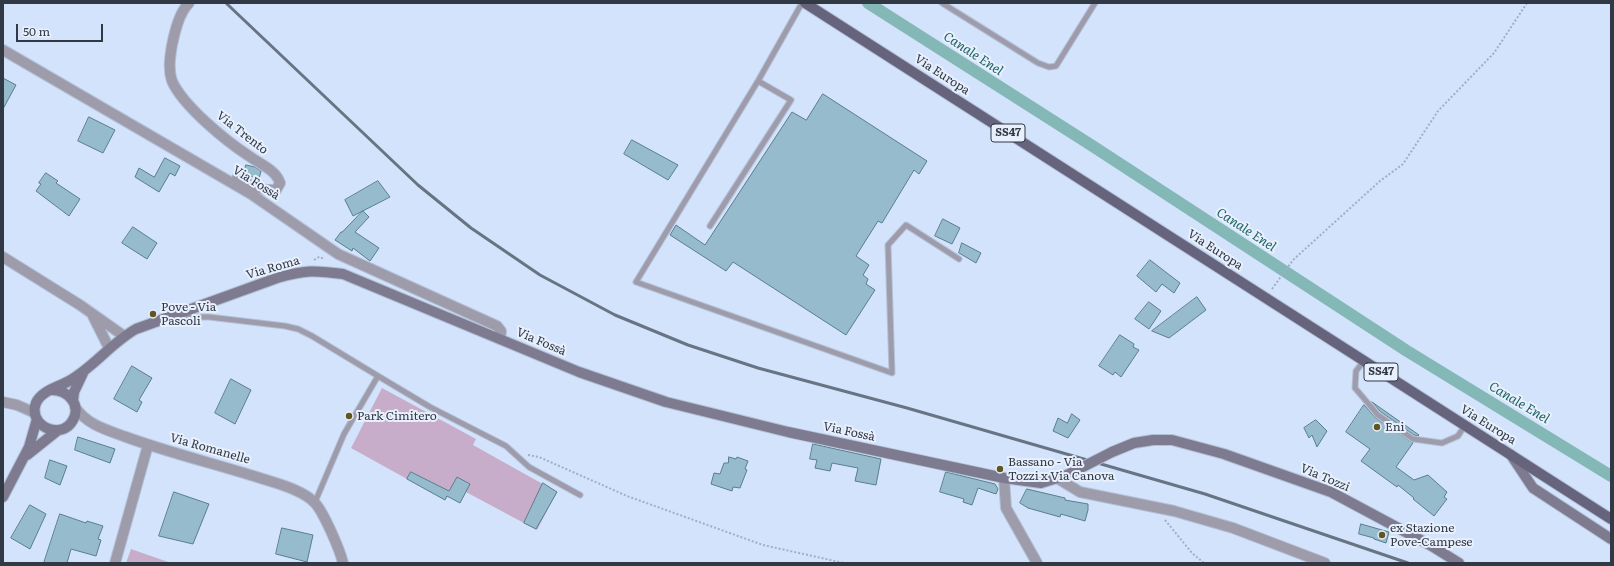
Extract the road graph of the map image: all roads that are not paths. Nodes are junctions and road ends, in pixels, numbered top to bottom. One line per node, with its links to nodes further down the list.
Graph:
1 (189, 3): 8 (street, Via Trento)
2 (802, 3): 7 (lane)
3 (805, 3): 17 (main road, Via Europa / SS47)
4 (942, 3): 5 (lane)
5 (1095, 3)
6 (3, 50): 8 (street, Via Fossà)
7 (758, 81): 9 (lane); 11 (lane)
8 (183, 154): 15 (street, Via Fossà)
9 (710, 226)
10 (3, 257): 13 (street)
11 (959, 259)
12 (183, 312): 14 (main road, Via Roma); 15 (main road, Via Roma); 19 (lane)
13 (92, 314): 14 (street); 16 (street)
14 (124, 336): 16 (main road, Via Roma)
15 (500, 339): 35 (main road, Via Fossà)
16 (109, 348): 18 (main road, Via Roma)
17 (1364, 361): 27 (main road, Via Europa / SS47); 27 (lane)
18 (86, 370): 20 (main road, Via Roma); 23 (main road, Via Roma)
19 (378, 376): 36 (lane); 38 (lane)
20 (52, 390): 21 (main road, Via Roma); 23 (main road)
21 (41, 396): 24 (street); 25 (main road)
22 (3, 402): 24 (street)
23 (74, 404): 26 (main road, Via Roma); 28 (street)
24 (17, 405): 25 (street)
25 (36, 416): 29 (main road); 33 (main road)
26 (69, 425): 28 (street); 29 (main road)
27 (1465, 425): 32 (main road, Via Europa / SS47)
28 (95, 426): 30 (street, Via Romanelle)
29 (57, 431): 33 (main road)
30 (148, 445): 38 (street, Via Romanelle); 41 (street)
31 (1112, 452): 34 (main road, Via Fossà, bridge); 45 (main road, Via Tozzi)
32 (1511, 455): 39 (main road, Via Europa / SS47); 40 (main road)
33 (24, 458): 37 (main road)
34 (1062, 476): 35 (main road, Via Fossà); 44 (street)
35 (1004, 478): 43 (street)
36 (580, 496)
37 (3, 497)
38 (314, 503): 42 (street)
39 (1611, 519)
40 (1611, 538)
41 (115, 563)
42 (343, 563)
43 (1037, 563)
44 (1325, 563)
45 (1459, 563)

